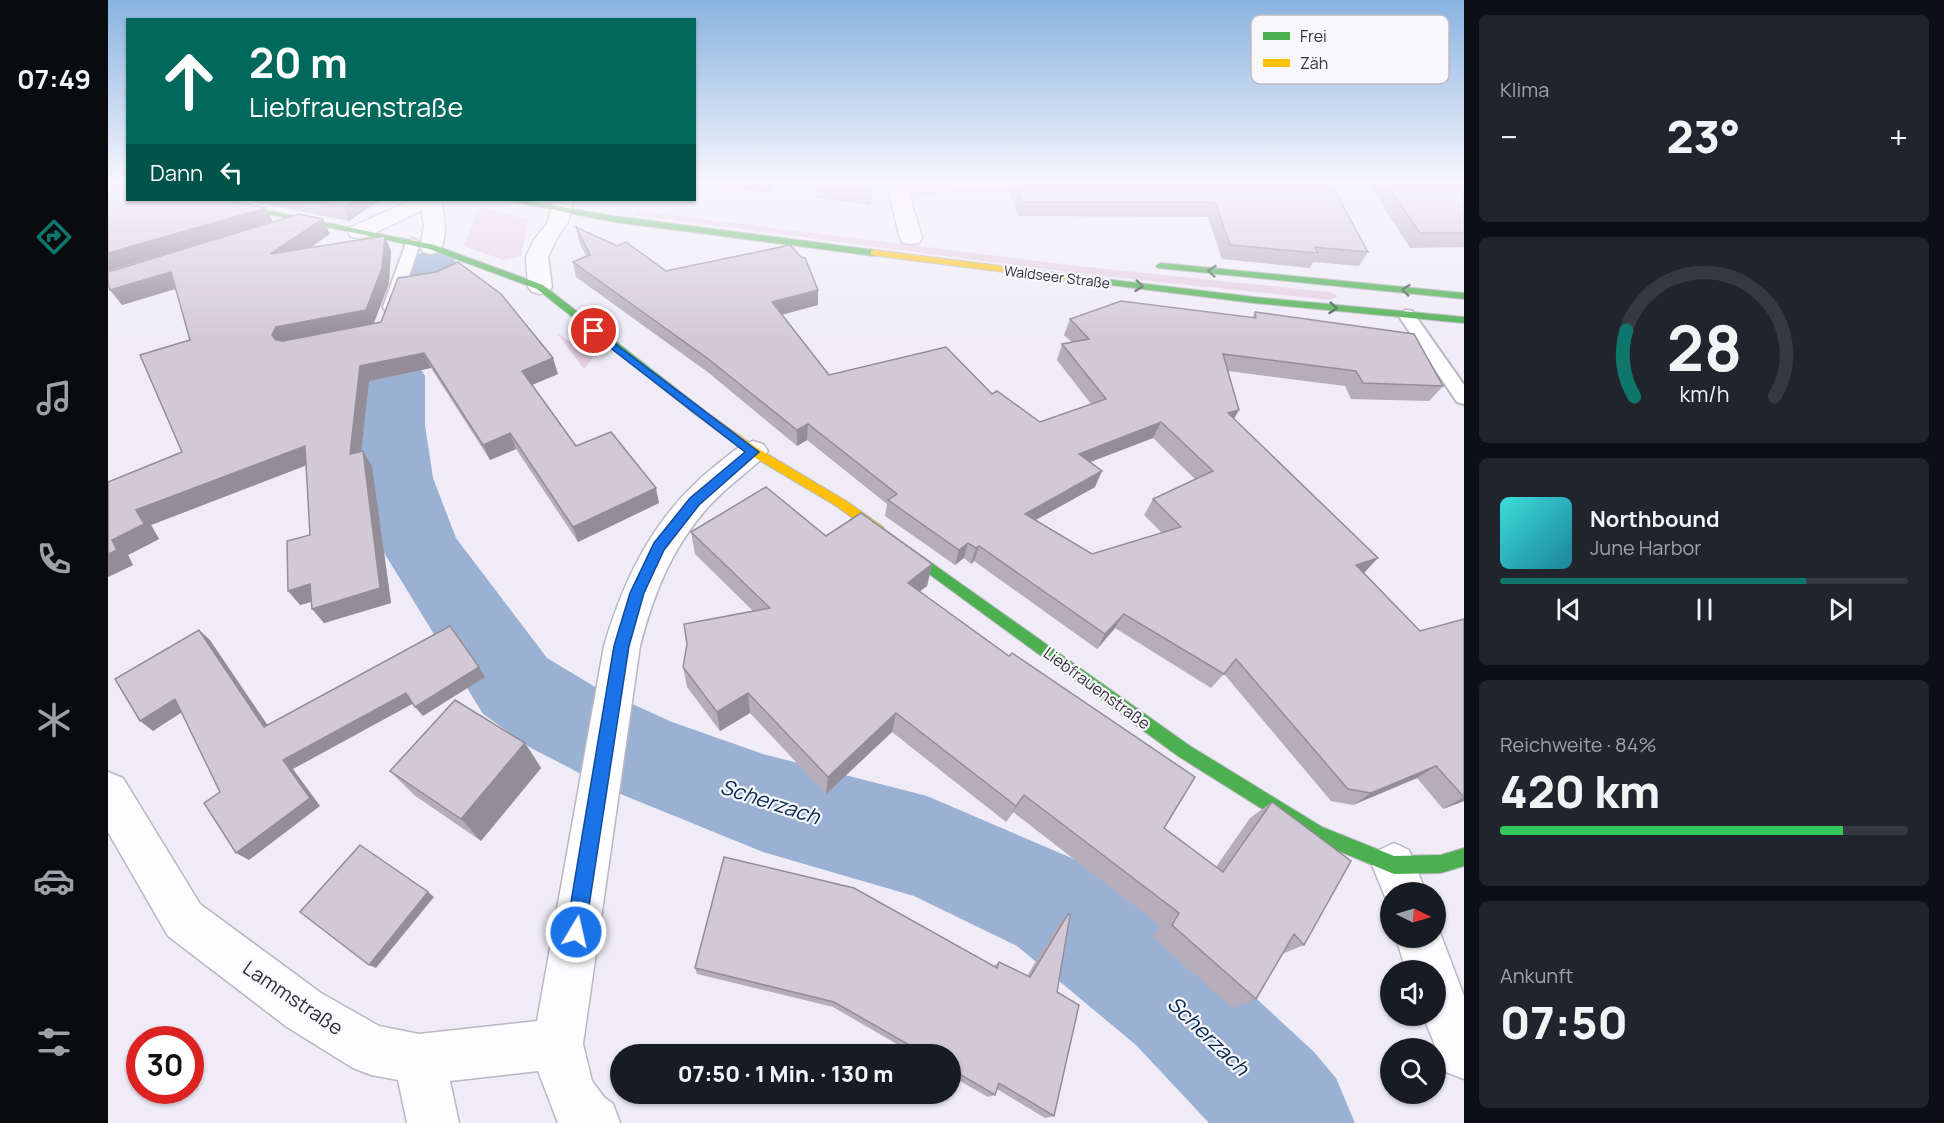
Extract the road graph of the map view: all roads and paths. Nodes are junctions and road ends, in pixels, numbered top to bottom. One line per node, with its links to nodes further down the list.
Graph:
1 (371, 234): 7 (street, Liebfrauenstraße)
2 (430, 234): 7 (street)
3 (549, 234): 9 (street)
4 (732, 234): 11 (street, Waldseer Straße, one-way to 11)
5 (910, 234): 6 (street)
6 (911, 238)
7 (422, 245): 9 (street, Liebfrauenstraße); 12 (lane)
8 (1147, 265): 10 (street, one-way to 8)
9 (540, 287): 15 (street, Liebfrauenstraße)
10 (1464, 296)
11 (1406, 315): 13 (street, Waldseer Straße); 14 (lane)
12 (386, 320)
13 (1464, 320)
14 (1464, 398)
15 (753, 452): 18 (street, Liebfrauenstraße); 20 (street)
16 (108, 792): 22 (street, Lammstraße)
17 (1464, 857): 18 (street, Liebfrauenstraße)
18 (1399, 879)
19 (1446, 1012): 21 (street)
20 (558, 1044): 22 (street, Lammstraße); 23 (street)
21 (1464, 1054)
22 (419, 1059): 24 (street)
23 (588, 1122)
24 (433, 1123)

